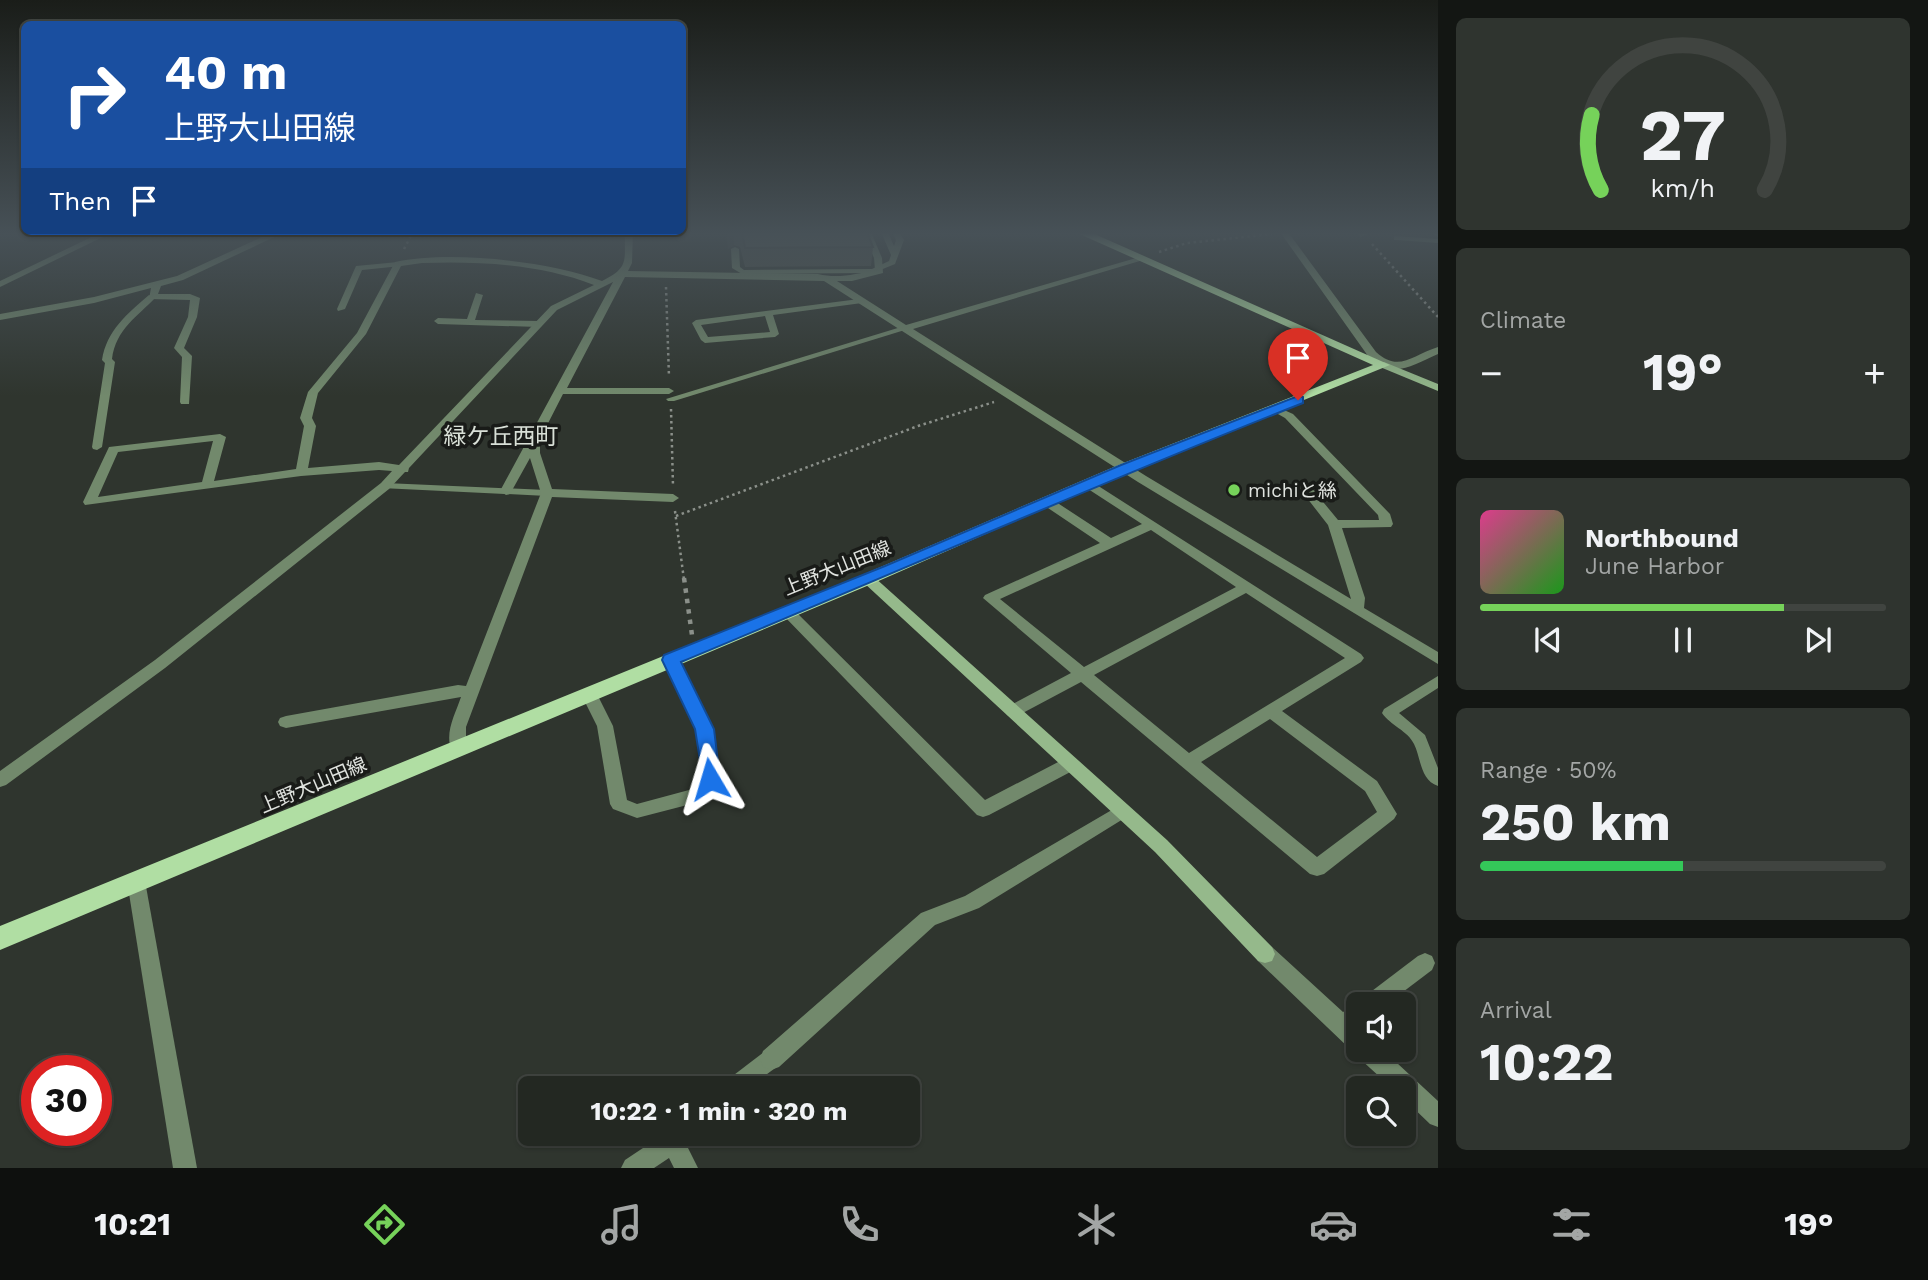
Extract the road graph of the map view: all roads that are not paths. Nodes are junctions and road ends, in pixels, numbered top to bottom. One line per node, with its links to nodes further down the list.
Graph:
1 (150, 287): 16 (street)
2 (156, 287): 12 (street)
3 (351, 287): 14 (lane)
4 (386, 287): 32 (street)
5 (596, 287): 19 (street)
6 (616, 287): 24 (street)
7 (837, 287): 13 (street)
8 (1045, 287): 20 (street)
9 (1205, 287): 22 (main road)
10 (1323, 287): 22 (street)
11 (478, 295): 17 (lane)
12 (152, 297): 26 (street); 29 (lane)
13 (859, 302): 15 (lane); 20 (street)
14 (341, 309)
15 (769, 314): 15 (lane)
16 (0, 317)
17 (471, 320): 18 (lane); 19 (lane)
18 (438, 321)
19 (539, 324): 31 (street)
20 (904, 329): 25 (lane); 30 (street)
21 (1438, 350): 22 (street)
22 (1384, 365): 23 (street); 27 (main road, 上野大山田線)
23 (1438, 388)
24 (561, 391): 25 (street); 28 (street)
25 (670, 395)
26 (185, 402)
27 (1275, 409): 30 (main road, 上野大山田線); 41 (street)
28 (534, 439): 37 (street); 38 (street)
29 (97, 447)
30 (1126, 467): 33 (main road, 上野大山田線); 46 (street)
31 (404, 469): 32 (street); 35 (street)
32 (301, 472): 34 (street)
33 (1089, 484): 40 (main road, 上野大山田線); 42 (street)
34 (207, 485): 34 (street)
35 (386, 486): 37 (lane); 61 (street)
36 (1306, 489): 41 (street)
37 (506, 491): 38 (lane)
38 (547, 493): 39 (street); 53 (street)
39 (673, 498)
40 (1049, 503): 43 (street); 44 (main road, 上野大山田線)
41 (1334, 524): 46 (street)
42 (1151, 525): 43 (street); 45 (street)
43 (1110, 544): 51 (street)
44 (868, 579): 47 (main road, 上野大山田線); 55 (street)
45 (1247, 587): 51 (street); 56 (street)
46 (1357, 610): 48 (street)
47 (787, 611): 50 (main road, 上野大山田線); 60 (street)
48 (1431, 649): 49 (street)
49 (1438, 659)
50 (671, 660): 54 (main road, 上野大山田線); 54 (street)
51 (1081, 674): 55 (street); 59 (street)
52 (1438, 681): 62 (lane)
53 (471, 693): 57 (street); 58 (street)
54 (589, 694): 58 (main road, 上野大山田線)
55 (1013, 710): 60 (street)
56 (1270, 711): 59 (street); 59 (street)
57 (286, 722)
58 (458, 747): 64 (main road, 上野大山田線)
59 (1188, 762)
60 (1070, 764): 63 (street)
61 (0, 780)
62 (1438, 780)
63 (1122, 811): 68 (street); 69 (street)
64 (136, 881): 65 (main road, 上野大山田線); 75 (street)
65 (0, 938)
66 (1425, 963): 67 (street)
67 (1387, 992)
68 (1346, 1017)
69 (771, 1059): 71 (lane)
70 (1380, 1062): 72 (street)
71 (749, 1076)
72 (1438, 1116)
73 (665, 1146): 76 (street)
74 (679, 1146): 77 (street)
75 (185, 1168)
76 (633, 1168)
77 (686, 1168)

